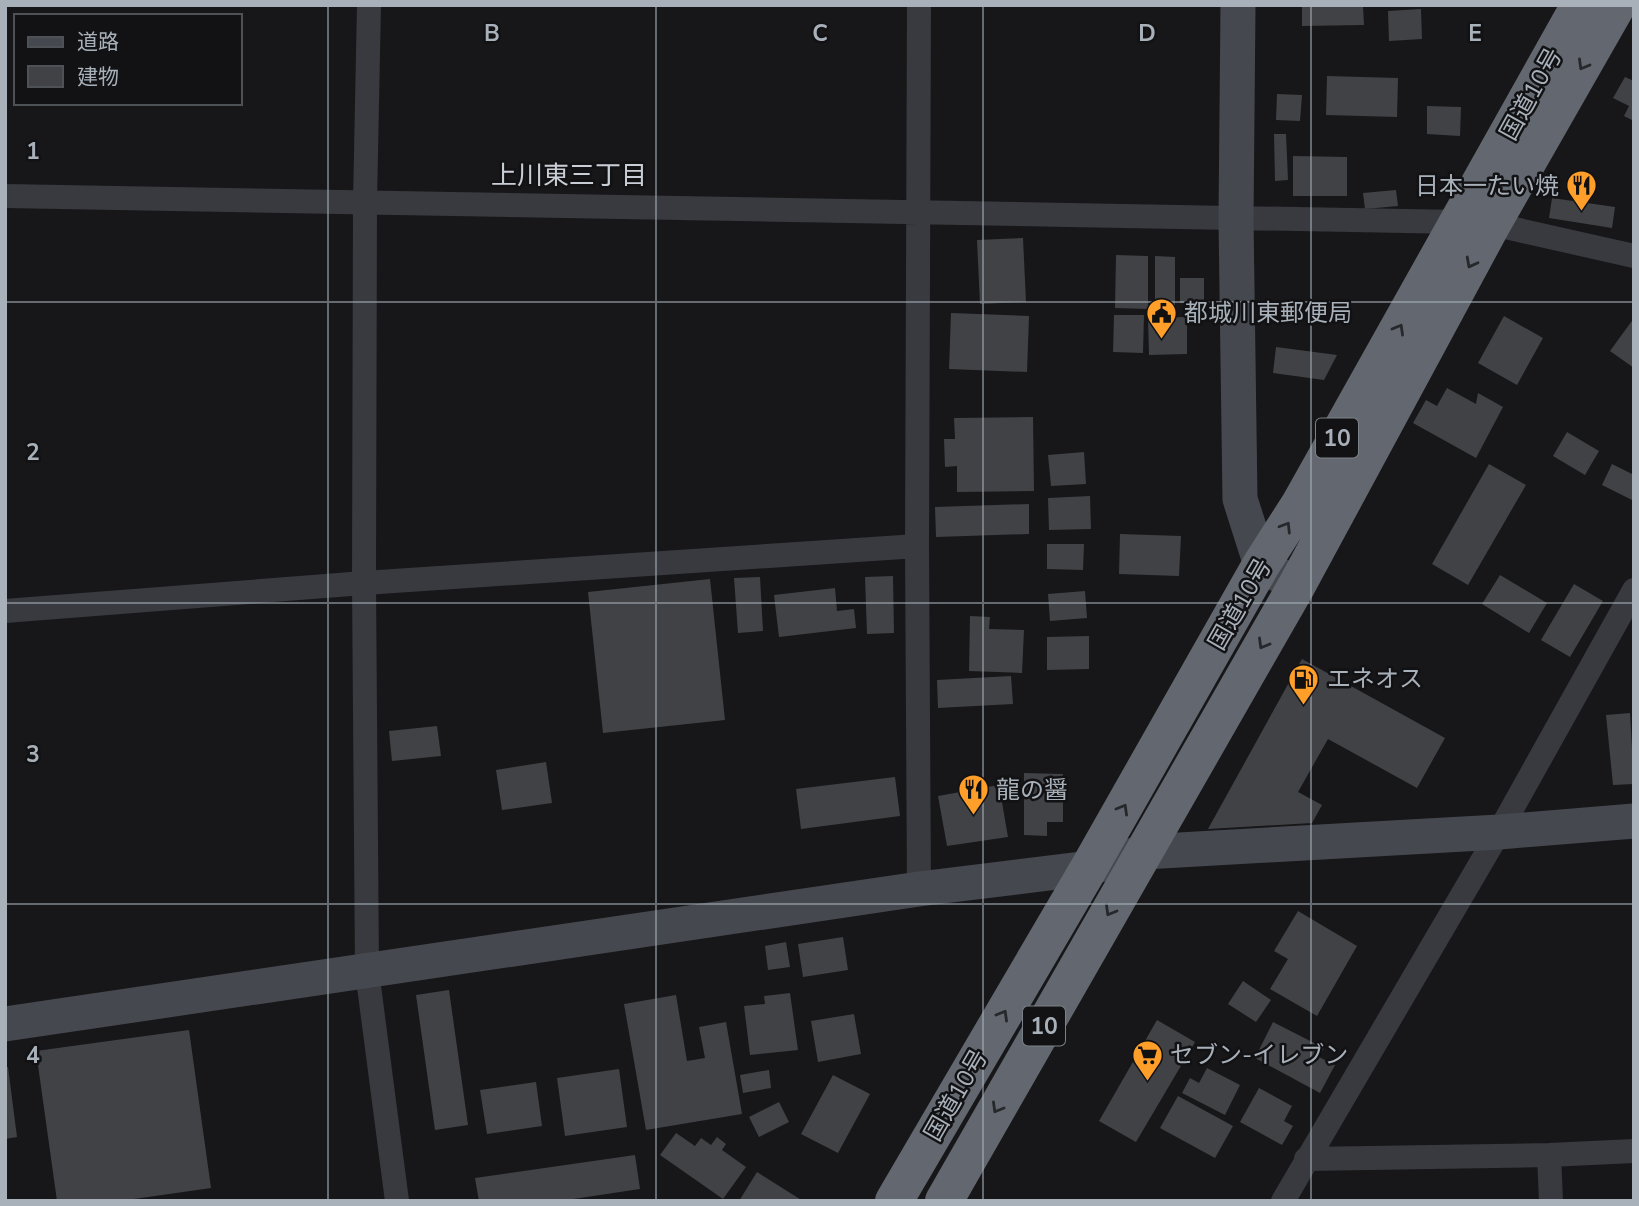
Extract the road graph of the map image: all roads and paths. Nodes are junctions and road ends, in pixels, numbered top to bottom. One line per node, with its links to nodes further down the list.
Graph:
1 (369, 5): 7 (street)
2 (919, 5): 8 (street)
3 (1238, 5): 9 (street)
4 (1580, 5): 10 (highway, 国道10号 / 10)
5 (1616, 5): 10 (highway, 国道10号 / 10, one-way to 10)
6 (5, 196): 7 (street)
7 (365, 202): 8 (street); 14 (street)
8 (918, 212): 9 (street); 12 (street)
9 (1236, 219): 10 (street); 13 (street)
10 (1476, 223): 11 (street); 13 (highway, 国道10号 / 10, one-way to 10); 15 (highway, 国道10号 / 10, one-way to 15)
11 (1634, 256)
12 (917, 546): 14 (street); 22 (street)
13 (1261, 565): 15 (street); 21 (highway, 国道10号 / 10, one-way to 13)
14 (364, 583): 17 (street); 23 (street)
15 (1297, 585): 20 (highway, 国道10号 / 10, one-way to 20)
16 (1634, 590): 19 (street)
17 (5, 611)
18 (1634, 821): 19 (street)
19 (1499, 832): 20 (street); 27 (street)
20 (1144, 852): 21 (street); 30 (highway, 国道10号 / 10, one-way to 30)
21 (1089, 868): 22 (street); 29 (highway, 国道10号 / 10, one-way to 21)
22 (919, 889): 23 (street)
23 (366, 971): 24 (street); 28 (street)
24 (5, 1024)
25 (1634, 1151): 26 (street)
26 (1549, 1155): 27 (street); 32 (street)
27 (1306, 1159): 31 (street)
28 (397, 1201)
29 (894, 1201)
30 (944, 1201)
31 (1283, 1201)
32 (1551, 1201)

